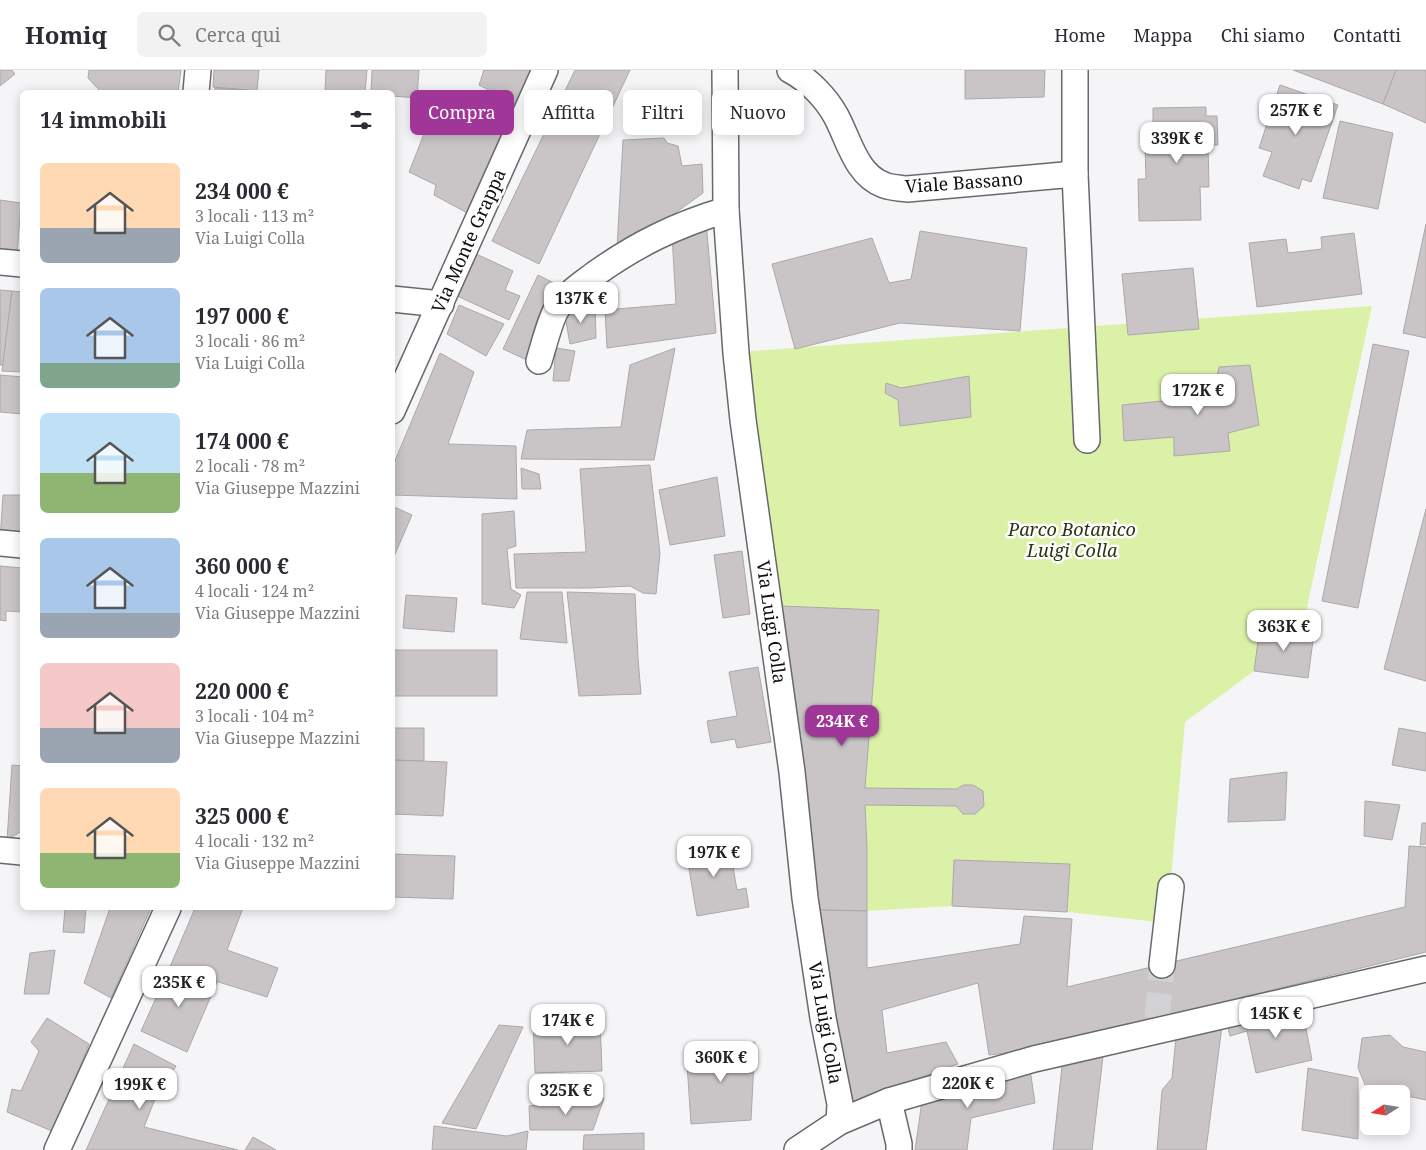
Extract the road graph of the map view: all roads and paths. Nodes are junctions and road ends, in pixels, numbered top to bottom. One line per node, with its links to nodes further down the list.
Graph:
1 (198, 70): 6 (street)
2 (545, 70): 12 (street, Via Monte Grappa)
3 (725, 70): 8 (street, Via Luigi Colla)
4 (790, 70): 7 (street, Viale Bassano)
5 (1074, 70): 7 (street)
6 (196, 90)
7 (1076, 174): 15 (street)
8 (726, 210): 13 (street); 25 (street, Via Luigi Colla)
9 (0, 262): 10 (street)
10 (20, 264)
11 (395, 300): 12 (street)
12 (441, 304): 14 (street, Via Monte Grappa)
13 (539, 361)
14 (395, 404)
15 (1087, 440)
16 (0, 543): 17 (street)
17 (20, 545)
18 (0, 850): 19 (street)
19 (20, 852)
20 (1170, 886): 22 (street)
21 (167, 910): 26 (street)
22 (1162, 965)
23 (1426, 969): 24 (street)
24 (889, 1101): 25 (street); 28 (street)
25 (839, 1122): 27 (street)
26 (57, 1150)
27 (798, 1150)
28 (899, 1150)

